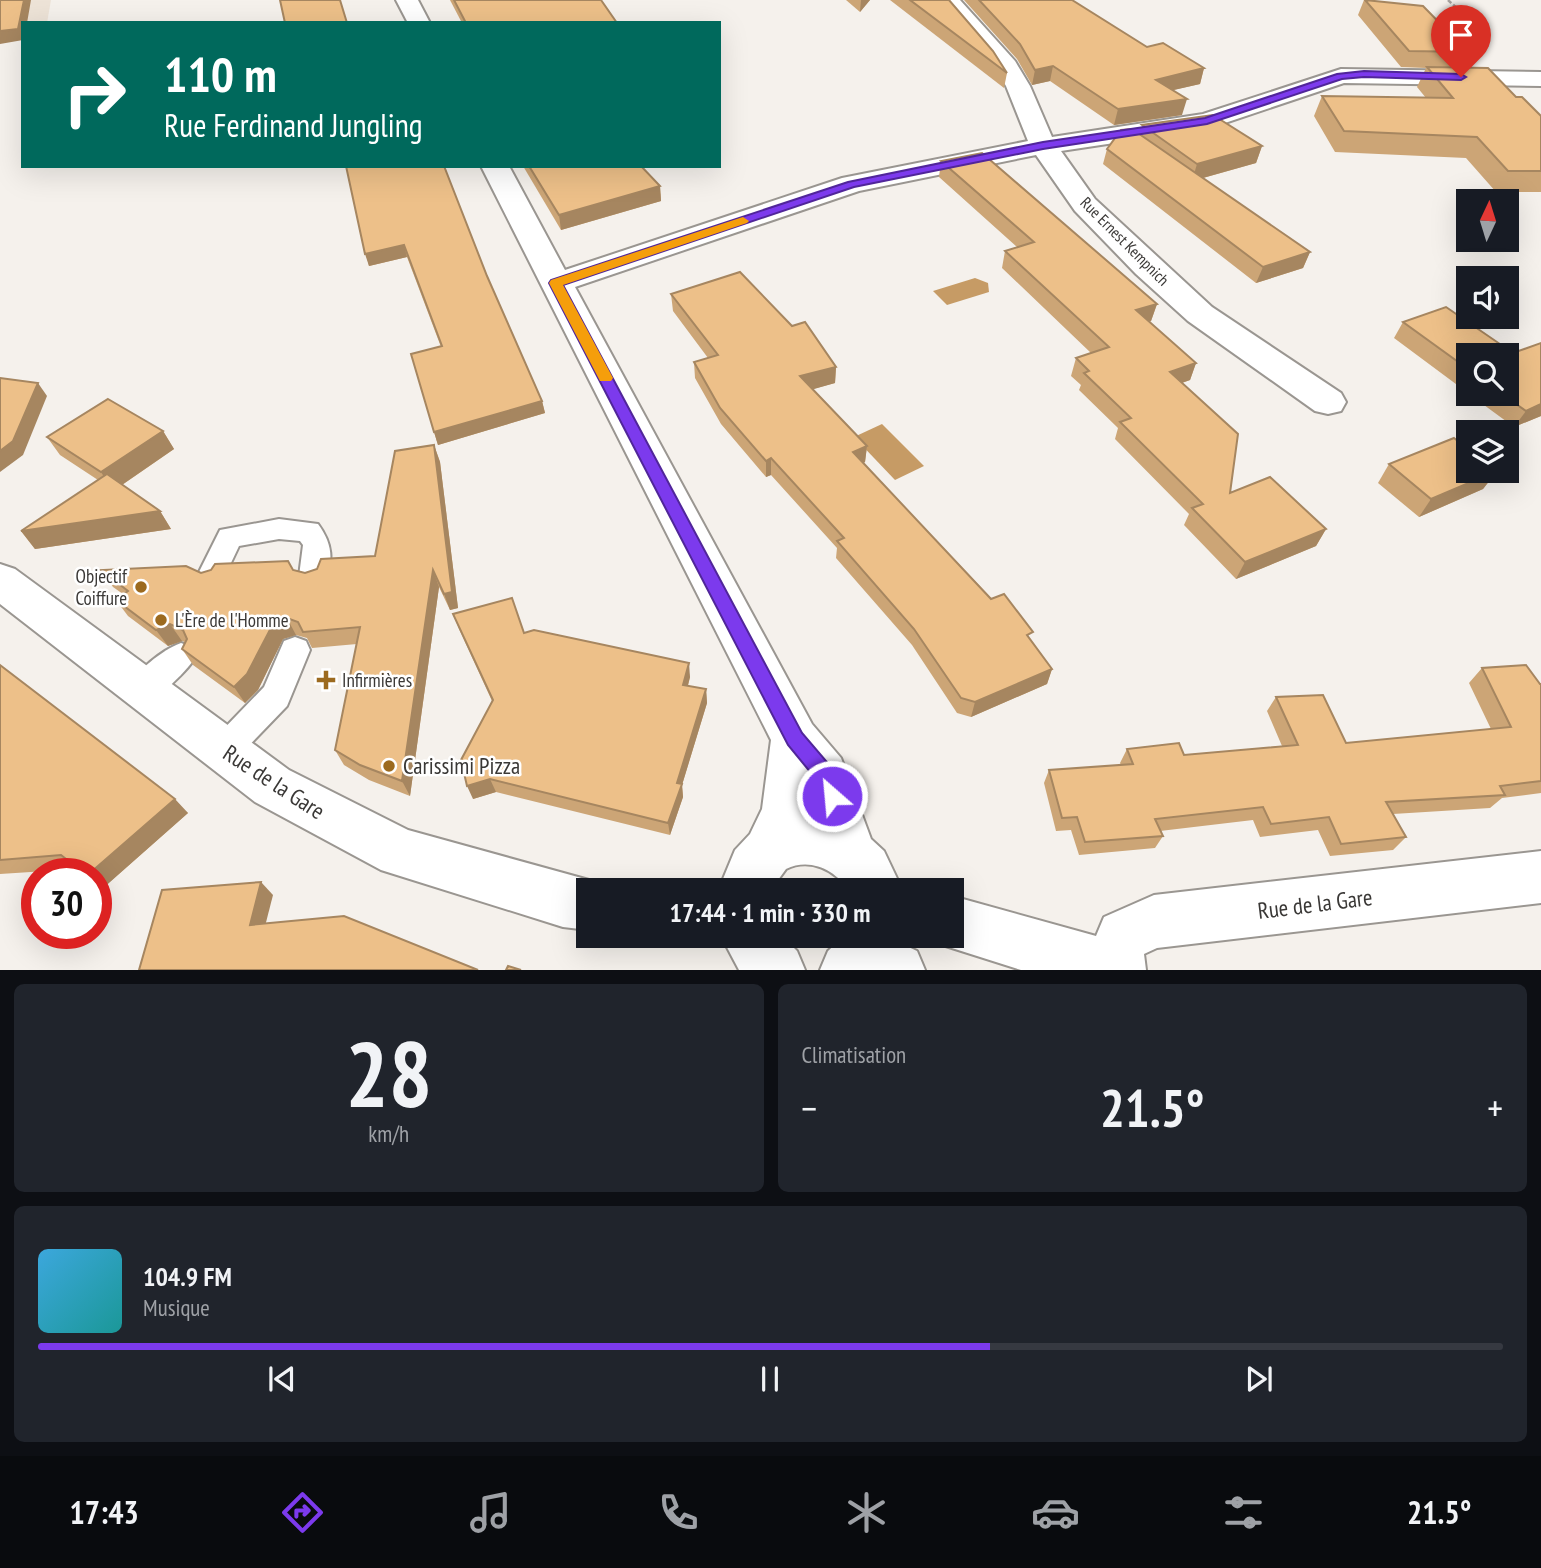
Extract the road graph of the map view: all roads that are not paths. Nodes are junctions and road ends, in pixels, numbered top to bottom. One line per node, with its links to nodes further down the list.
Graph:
1 (407, 0): 3 (street)
2 (948, 0): 5 (street, Rue Ernest Kempnich)
3 (418, 21)
4 (1541, 79): 5 (street)
5 (1043, 146): 7 (street); 8 (street, Rue Ernest Kempnich)
6 (496, 168): 7 (street)
7 (556, 283): 15 (street)
8 (1328, 402)
9 (211, 576): 10 (lane)
10 (313, 576)
11 (0, 581): 14 (street, Rue de la Gare)
12 (295, 650): 16 (lane)
13 (181, 656): 14 (lane)
14 (143, 689): 16 (street, Rue de la Gare)
15 (795, 739): 17 (street); 19 (street)
16 (224, 750): 20 (street, Rue de la Gare)
17 (756, 872): 19 (street)
18 (1541, 877): 23 (street, Rue de la Gare)
19 (873, 878)
20 (576, 903)
21 (964, 926): 23 (street, Rue de la Gare)
22 (868, 948): 24 (street)
23 (1115, 968)
24 (847, 970)
25 (875, 970): 26 (street)
26 (898, 970)

